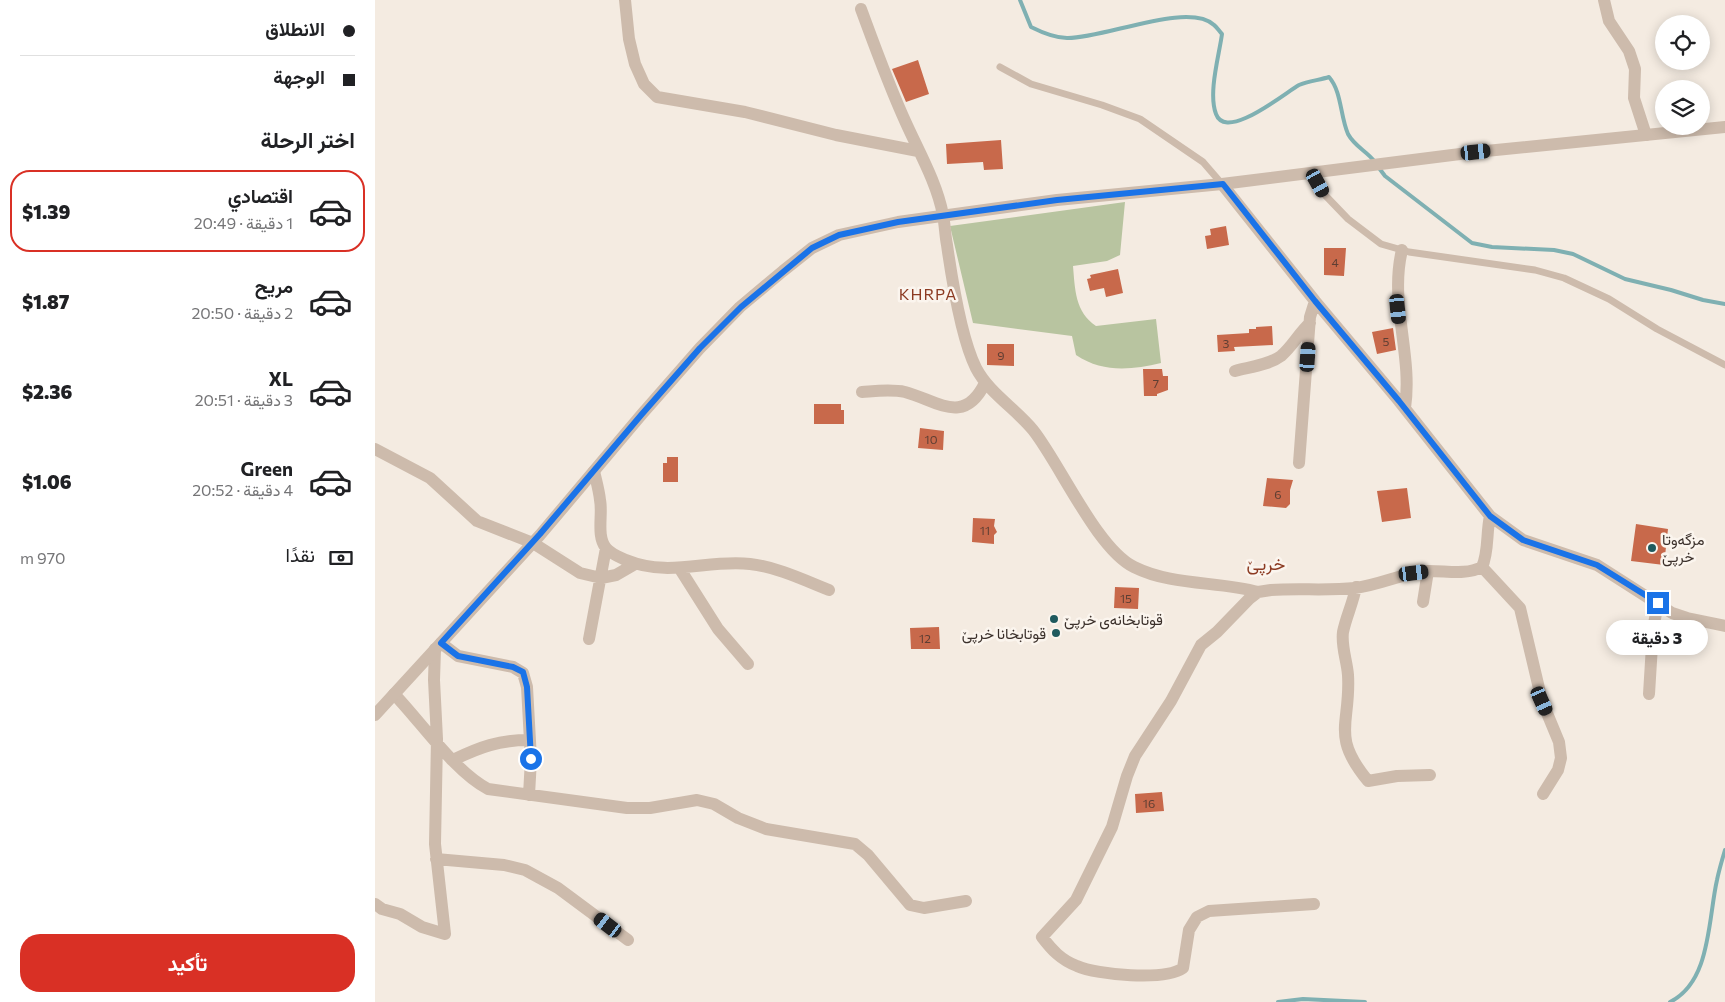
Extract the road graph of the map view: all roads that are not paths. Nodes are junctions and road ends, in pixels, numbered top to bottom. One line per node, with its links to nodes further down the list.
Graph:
1 (625, 0): 7 (street)
2 (1603, 0): 6 (street)
3 (861, 9): 7 (street)
4 (1000, 67): 9 (lane)
5 (1725, 127): 6 (street)
6 (1646, 135): 8 (street)
7 (918, 151): 10 (street)
8 (1312, 172): 9 (street); 11 (lane)
9 (1223, 184): 10 (street); 12 (street)
10 (943, 215): 16 (street); 21 (street)
11 (1402, 250): 14 (lane); 18 (street)
12 (1315, 301): 13 (street); 18 (street)
13 (1310, 323): 15 (street); 20 (street)
14 (1725, 365)
15 (1235, 371)
16 (985, 382): 17 (street); 32 (street)
17 (862, 392)
18 (1405, 408): 22 (street)
19 (375, 449): 23 (street)
20 (1299, 462)
21 (594, 470): 23 (street); 24 (street)
22 (1490, 516): 26 (street); 34 (street)
23 (533, 542): 29 (street); 37 (street)
24 (605, 548): 25 (street); 29 (street)
25 (635, 564): 27 (street); 29 (street)
26 (1482, 567): 28 (street); 46 (street)
27 (680, 569): 31 (street); 38 (street)
28 (1428, 571): 30 (street); 33 (street)
29 (601, 578): 36 (street)
30 (1356, 588): 32 (street); 45 (street)
31 (829, 590)
32 (1258, 592): 51 (street)
33 (1423, 602)
34 (1658, 603): 35 (street); 40 (street)
35 (1725, 626)
36 (589, 639)
37 (438, 646): 39 (street); 42 (street); 43 (street)
38 (748, 664)
39 (394, 694): 41 (street); 43 (street)
40 (1649, 694)
41 (375, 715)
42 (529, 740): 44 (street); 47 (street)
43 (437, 742): 44 (street); 48 (street)
44 (453, 760): 47 (street)
45 (1430, 775)
46 (1543, 794)
47 (529, 795): 49 (street)
48 (436, 859): 50 (street); 52 (street)
49 (965, 901)
50 (375, 904)
51 (1314, 904)
52 (628, 940)

